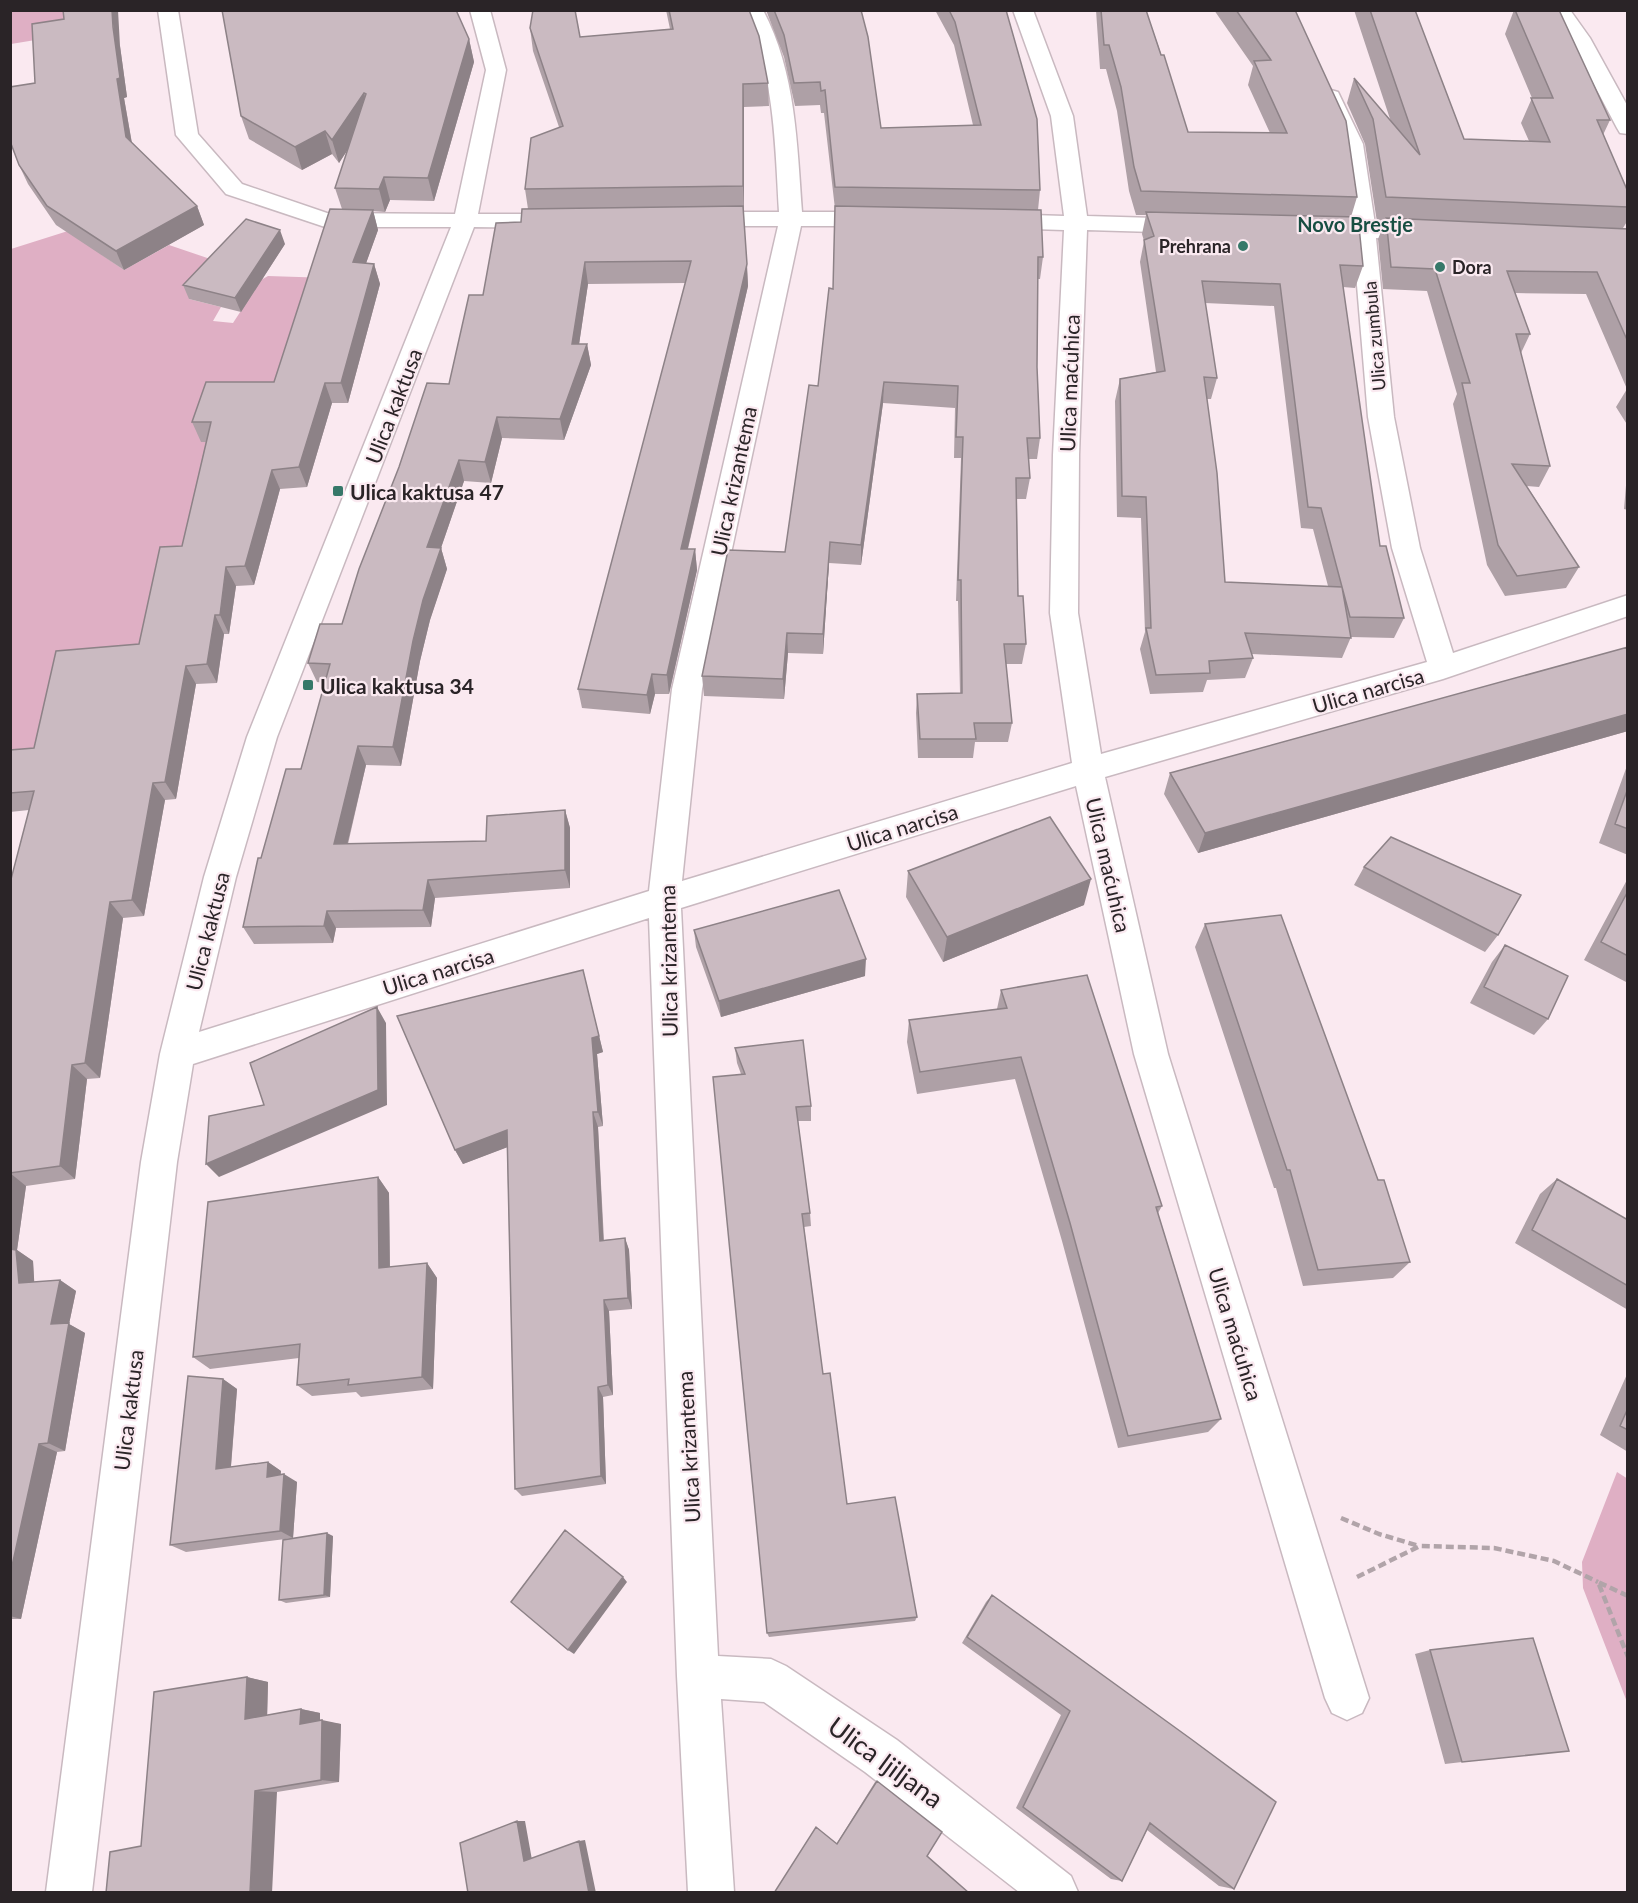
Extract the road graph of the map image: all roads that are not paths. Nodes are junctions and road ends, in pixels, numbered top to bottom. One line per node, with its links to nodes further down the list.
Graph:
1 (168, 10): 13 (street)
2 (480, 10): 13 (street, Ulica kaktusa)
3 (753, 10): 8 (street, Ulica krizantema)
4 (1023, 10): 14 (street, Ulica maćuhica)
5 (1559, 10): 7 (street)
6 (1320, 70): 17 (street, Ulica zumbula)
7 (1628, 128)
8 (791, 218): 9 (street); 11 (street); 22 (street, Ulica krizantema)
9 (683, 219)
10 (590, 220): 13 (street)
11 (896, 220)
12 (977, 221): 14 (street)
13 (465, 222): 23 (street, Ulica kaktusa)
14 (1076, 223): 15 (street); 21 (street, Ulica maćuhica)
15 (1206, 226)
16 (1289, 228): 17 (street)
17 (1364, 230): 18 (street); 20 (street, Ulica zumbula)
18 (1447, 234)
19 (1628, 605): 20 (street, Ulica narcisa)
20 (1443, 668): 21 (street, Ulica narcisa)
21 (1088, 770): 22 (street, Ulica narcisa); 25 (street, Ulica maćuhica)
22 (664, 900): 23 (street, Ulica narcisa); 24 (street, Ulica krizantema)
23 (177, 1054): 26 (street, Ulica kaktusa)
24 (698, 1676): 27 (street, Ulica krizantema); 28 (street, Ulica ljiljana)
25 (1347, 1698)
26 (69, 1893)
27 (711, 1893)
28 (1055, 1893)

